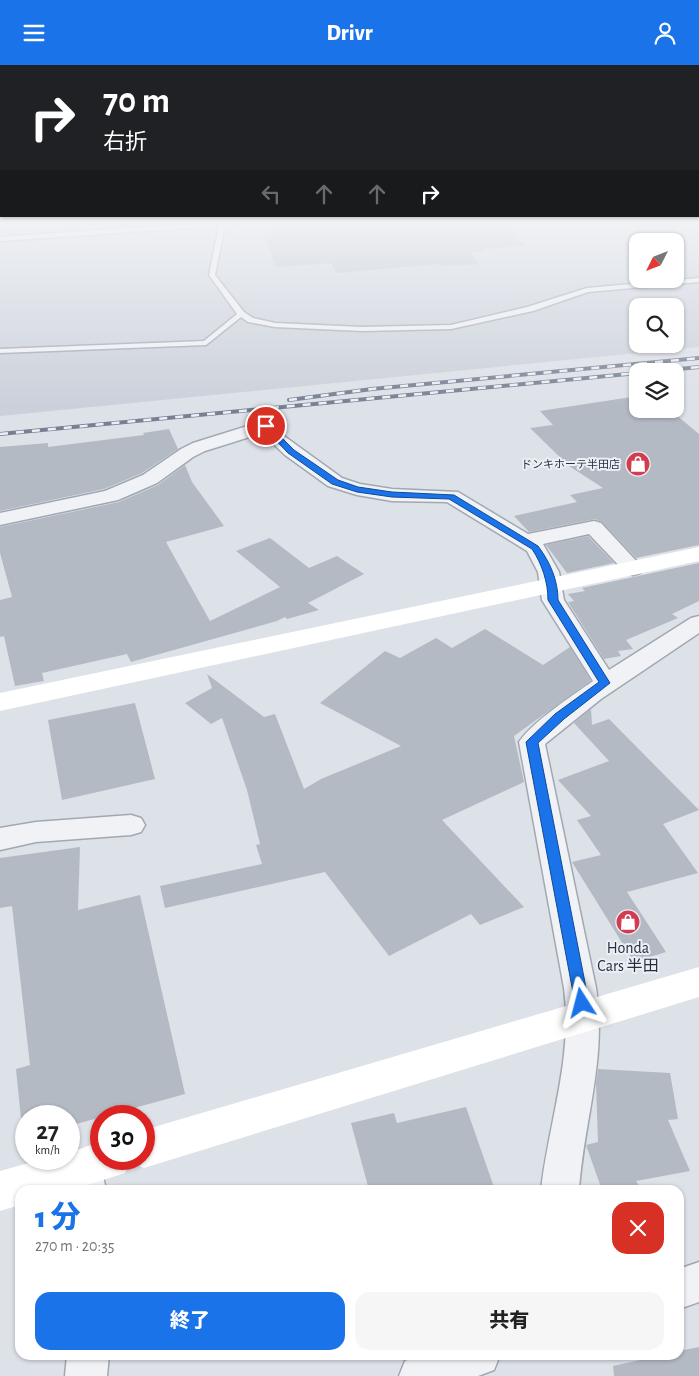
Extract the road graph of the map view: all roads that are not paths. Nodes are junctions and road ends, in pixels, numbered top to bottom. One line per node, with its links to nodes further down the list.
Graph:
1 (218, 283): 3 (lane)
2 (663, 283): 3 (lane)
3 (241, 314): 4 (lane)
4 (0, 351)
5 (0, 519): 6 (street)
6 (526, 541): 8 (street); 9 (street)
7 (699, 554): 8 (street)
8 (633, 569): 9 (street)
9 (553, 586): 11 (street); 12 (street)
10 (699, 623): 11 (street)
11 (605, 683): 16 (street)
12 (0, 702)
13 (131, 825): 14 (street)
14 (0, 839)
15 (697, 987): 16 (street)
16 (584, 1017): 17 (street); 20 (street)
17 (155, 1146)
18 (94, 1172): 19 (street)
19 (30, 1185)
20 (561, 1185)
21 (15, 1188): 22 (street)
22 (0, 1191)
23 (699, 1282): 24 (street)
24 (684, 1287)
25 (88, 1360): 27 (street)
26 (465, 1360): 28 (street)
27 (86, 1376)
28 (420, 1376)

